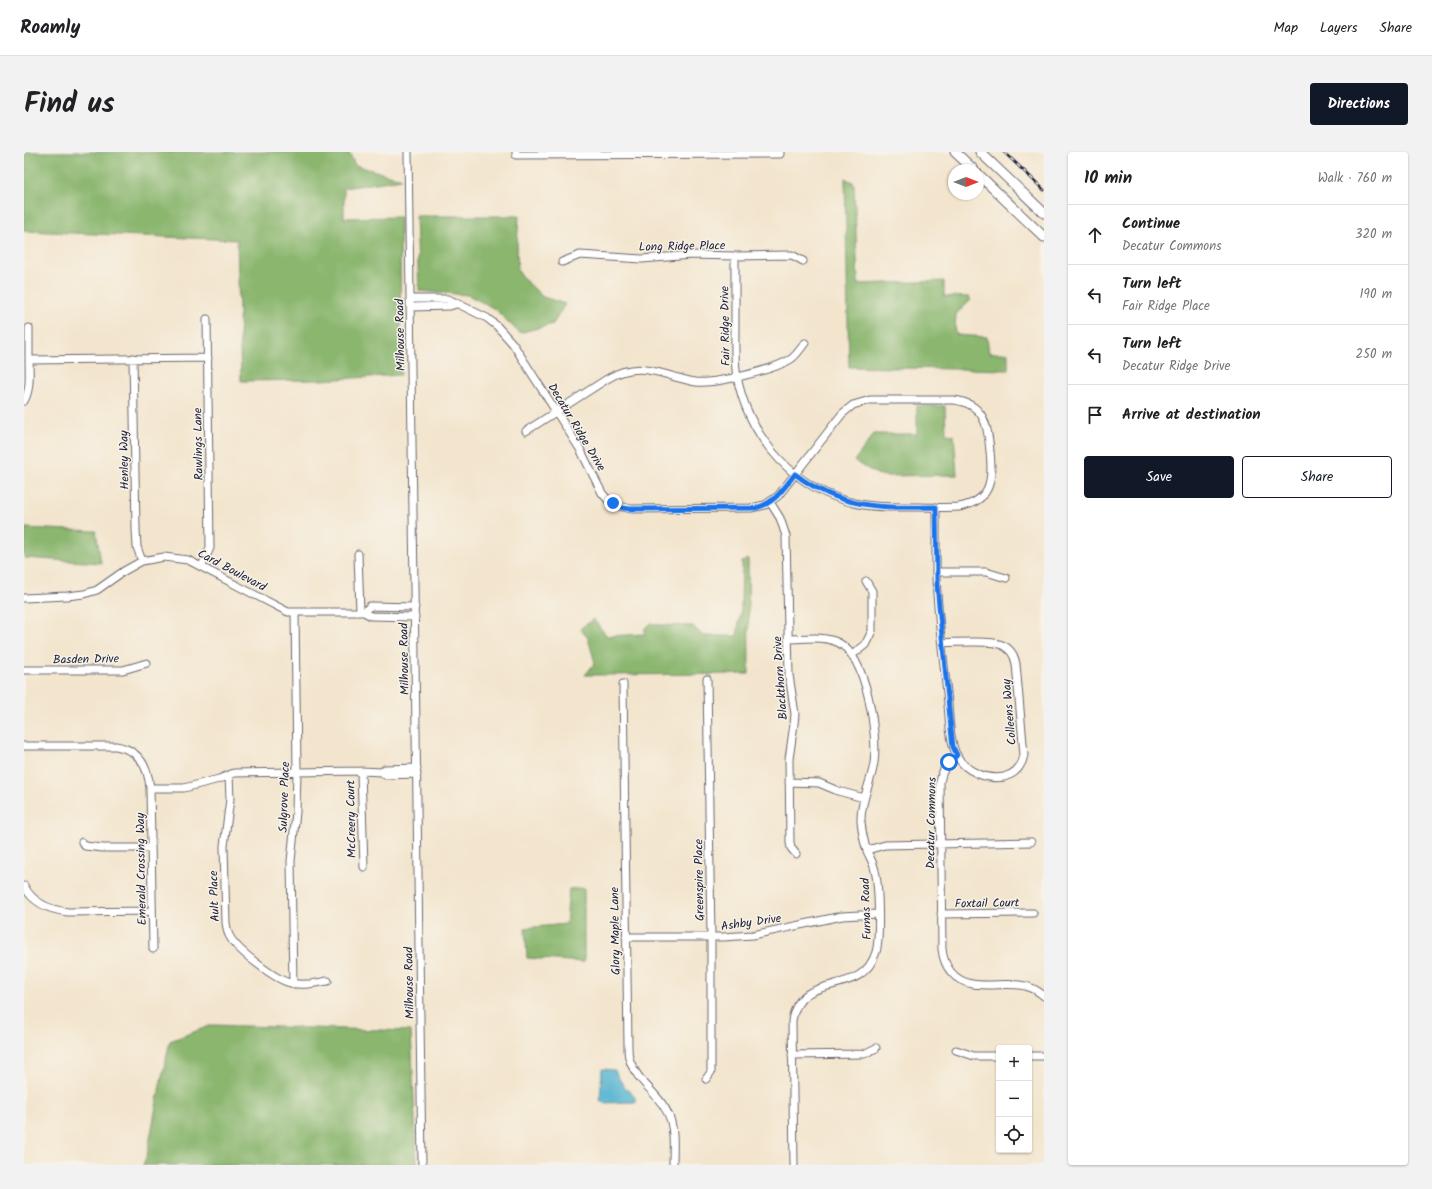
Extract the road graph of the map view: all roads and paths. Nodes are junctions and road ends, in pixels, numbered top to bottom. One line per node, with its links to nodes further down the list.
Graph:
1 (408, 152): 13 (street, Milhouse Road)
2 (955, 152): 6 (main road)
3 (980, 152): 8 (main road)
4 (516, 153): 5 (street)
5 (780, 153)
6 (968, 164)
7 (984, 180): 9 (main road)
8 (1044, 213)
9 (1044, 237)
10 (735, 256): 11 (street, Long Ridge Place); 12 (street, Long Ridge Place); 22 (street, Fair Ridge Drive)
11 (803, 261)
12 (562, 262)
13 (411, 299): 14 (street, Decatur Ridge Drive); 15 (street, Milhouse Road)
14 (456, 304): 15 (street); 24 (street, Decatur Ridge Drive)
15 (411, 308): 37 (street, Milhouse Road)
16 (207, 320): 20 (street, Rawlings Lane)
17 (29, 328): 21 (street)
18 (805, 343): 22 (street)
19 (133, 358): 20 (street); 21 (street); 31 (street, Henley Way)
20 (208, 358): 32 (street, Rawlings Lane)
21 (29, 360): 23 (street)
22 (737, 377): 24 (street); 26 (street, Fair Ridge Drive)
23 (24, 401)
24 (556, 412): 25 (street); 28 (street, Decatur Ridge Drive)
25 (526, 431)
26 (795, 474): 27 (street, Decatur Ridge Drive); 28 (street, Decatur Ridge Drive); 29 (street, Fair Ridge Drive)
27 (982, 495): 29 (street, Fair Ridge Drive)
28 (770, 502): 41 (street, Blackthorn Drive)
29 (936, 507): 33 (street)
30 (358, 554): 39 (street)
31 (142, 561): 32 (street, Card Boulevard); 36 (street, Card Boulevard)
32 (202, 566): 38 (street, Card Boulevard)
33 (936, 572): 34 (street); 42 (street)
34 (1006, 578)
35 (866, 581): 43 (street)
36 (24, 598)
37 (414, 607): 39 (street, Card Boulevard); 40 (street, Milhouse Road)
38 (295, 612): 39 (street, Card Boulevard); 50 (street, Sulgrove Place)
39 (362, 612): 40 (street, Card Boulevard)
40 (415, 617): 52 (street, Milhouse Road)
41 (788, 639): 43 (street); 54 (street, Blackthorn Drive)
42 (942, 643): 49 (street); 49 (street, Colleens Way)
43 (852, 655): 56 (street, Furnas Road)
44 (147, 663): 45 (street, Basden Drive)
45 (24, 670)
46 (707, 679): 70 (street, Greenspire Place)
47 (623, 684): 69 (street, Glory Maple Lane)
48 (24, 746): 55 (street, Emerald Crossing Way)
49 (957, 755): 59 (street, Decatur Commons)
50 (297, 771): 51 (street); 53 (street); 73 (street, Sulgrove Place)
51 (361, 771): 52 (street); 63 (street, McCreery Court)
52 (417, 771): 82 (street, Milhouse Road)
53 (229, 775): 55 (street); 73 (street, Ault Place)
54 (789, 782): 56 (street); 62 (street, Blackthorn Drive)
55 (150, 788): 60 (street, Emerald Crossing Way)
56 (864, 798): 61 (street, Furnas Road)
57 (82, 842): 60 (street)
58 (1031, 842): 59 (street)
59 (940, 844): 61 (street); 68 (street, Decatur Commons)
60 (151, 848): 65 (street, Emerald Crossing Way)
61 (867, 850): 67 (street, Furnas Road)
62 (796, 854)
63 (364, 867)
64 (24, 886): 65 (street)
65 (152, 911): 71 (street, Emerald Crossing Way)
66 (1033, 913): 68 (street, Foxtail Court)
67 (878, 914): 70 (street, Ashby Drive); 77 (street, Furnas Road)
68 (941, 914): 74 (street, Decatur Commons)
69 (626, 938): 70 (street, Ashby Drive); 83 (street, Glory Maple Lane)
70 (711, 938): 81 (street, Greenspire Place)
71 (153, 949)
72 (328, 981): 73 (street)
73 (293, 984)
74 (1044, 996)
75 (876, 1048): 77 (street)
76 (956, 1050): 78 (street)
77 (792, 1055): 84 (street, Furnas Road)
78 (996, 1056)
79 (1032, 1056): 80 (street)
80 (1044, 1056)
81 (706, 1079)
82 (422, 1165)
83 (673, 1165)
84 (794, 1165)

